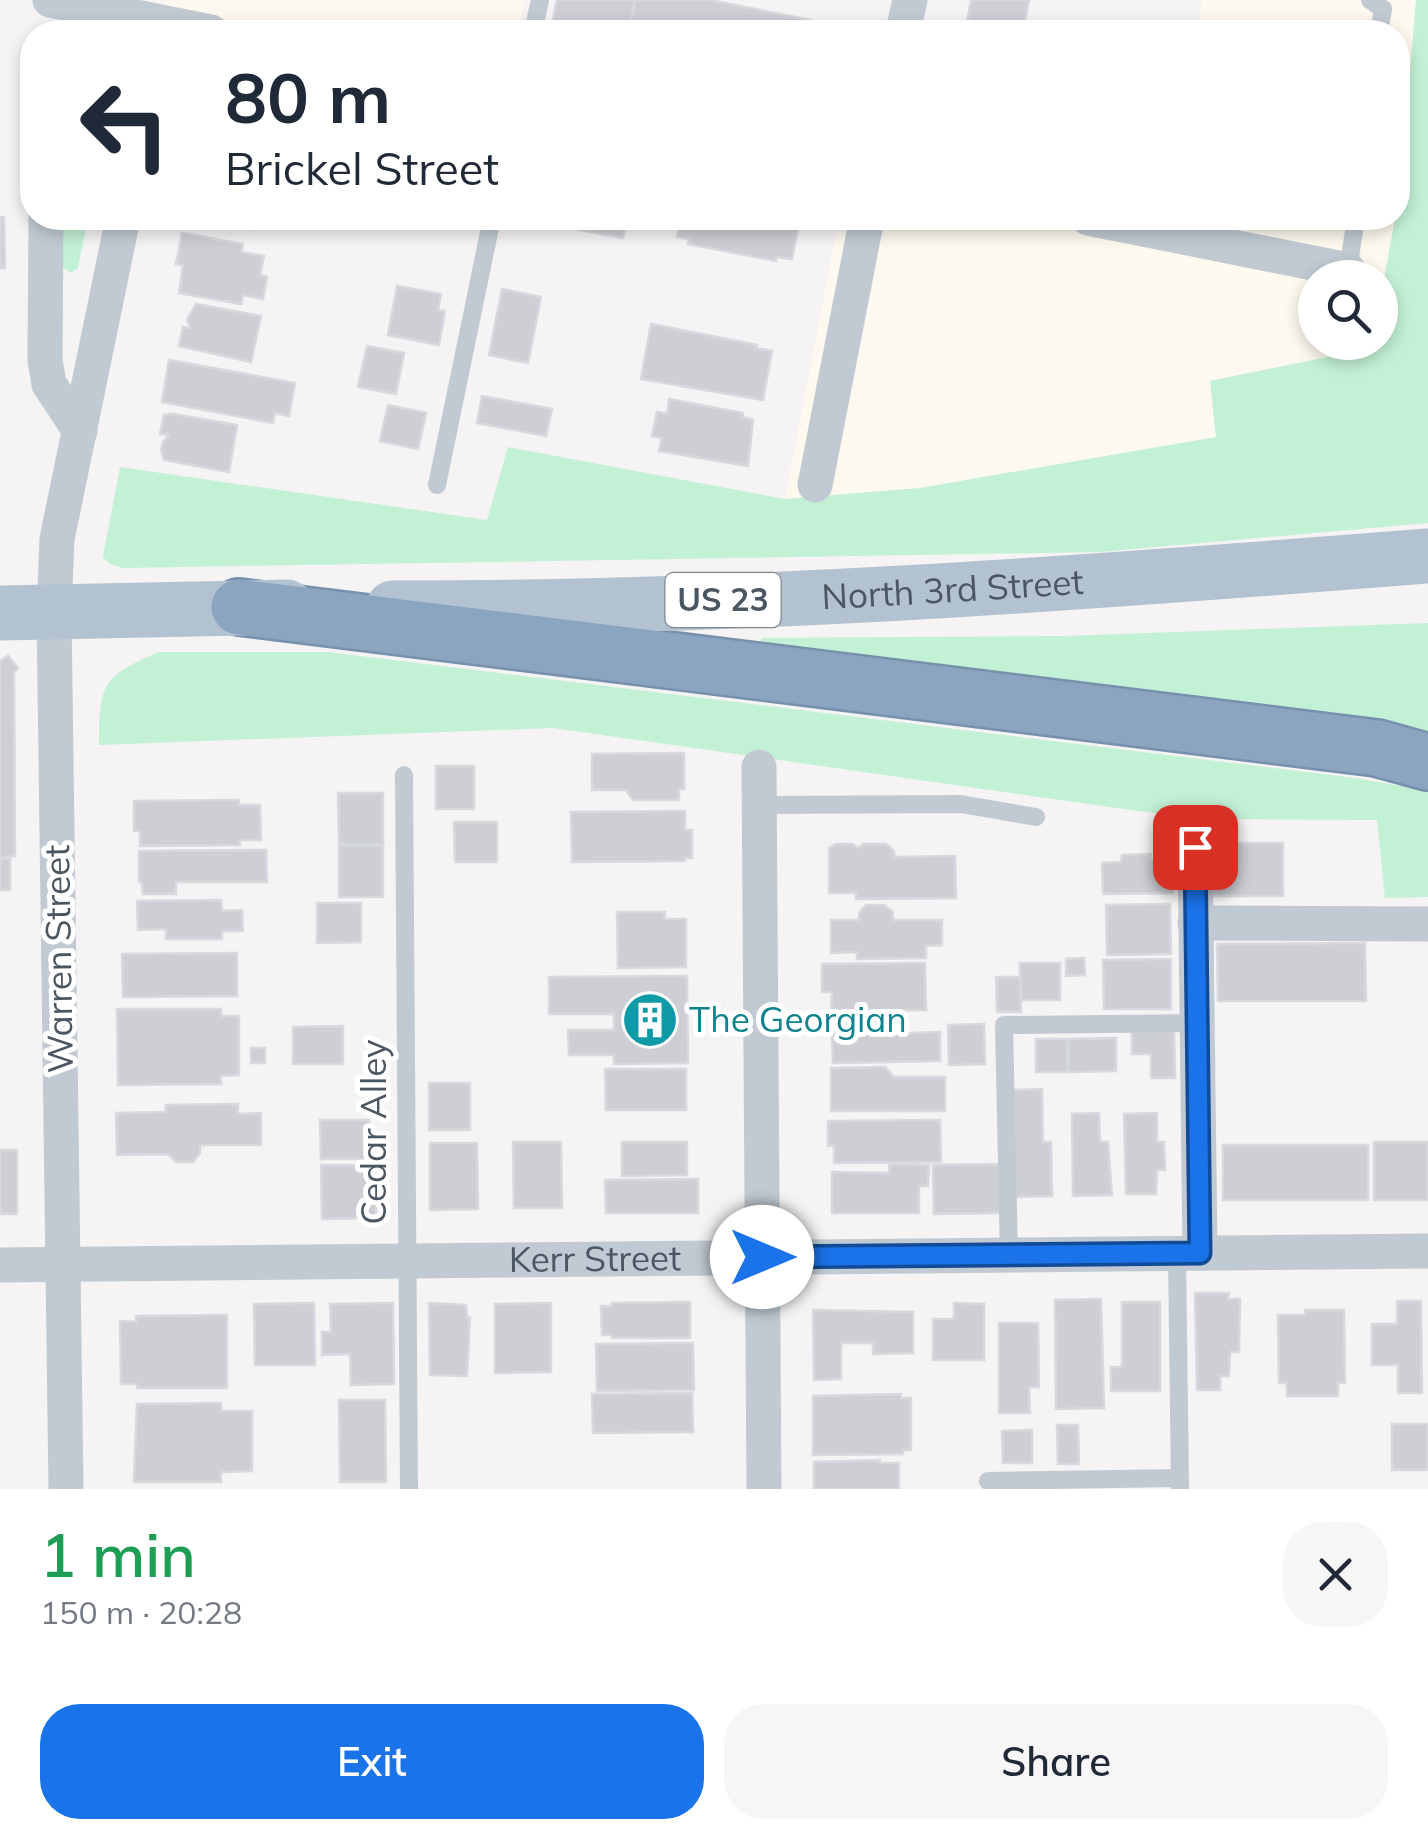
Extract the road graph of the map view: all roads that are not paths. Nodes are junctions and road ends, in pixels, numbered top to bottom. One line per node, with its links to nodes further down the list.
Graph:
1 (48, 0): 3 (street)
2 (1370, 0): 4 (lane)
3 (163, 18)
4 (1381, 20)
5 (46, 230): 13 (street)
6 (122, 230): 13 (street, Warren Street)
7 (490, 230): 14 (lane)
8 (865, 230): 15 (street)
9 (1148, 230): 11 (street)
10 (1354, 230): 12 (lane)
11 (1298, 260)
12 (1350, 260)
13 (80, 431): 19 (street, Warren Street)
14 (437, 485)
15 (814, 486)
16 (1409, 558): 17 (main road, North 3rd Street / US 23)
17 (239, 607): 19 (main road, North 3rd Street / US 23); 20 (highway)
18 (0, 613): 19 (main road, US 23)
19 (54, 613): 35 (street, Warren Street)
20 (1428, 762)
21 (758, 768): 23 (street)
22 (404, 775): 33 (lane, Cedar Alley)
23 (759, 805): 24 (lane); 32 (street)
24 (1036, 818)
25 (1195, 847): 26 (street)
26 (1195, 923): 27 (street); 28 (street)
27 (1428, 924)
28 (1198, 1023): 30 (street); 31 (lane)
29 (1428, 1251): 30 (street, Kerr Street)
30 (1189, 1253): 31 (street, Kerr Street); 37 (lane)
31 (1009, 1255): 32 (street, Kerr Street)
32 (762, 1257): 33 (street, Kerr Street); 40 (street)
33 (407, 1261): 35 (street, Kerr Street); 39 (lane, Cedar Alley)
34 (0, 1264): 35 (street, Kerr Street)
35 (64, 1264): 38 (street, Warren Street)
36 (988, 1481): 37 (lane)
37 (1180, 1484)
38 (66, 1489)
39 (409, 1489)
40 (764, 1489)

